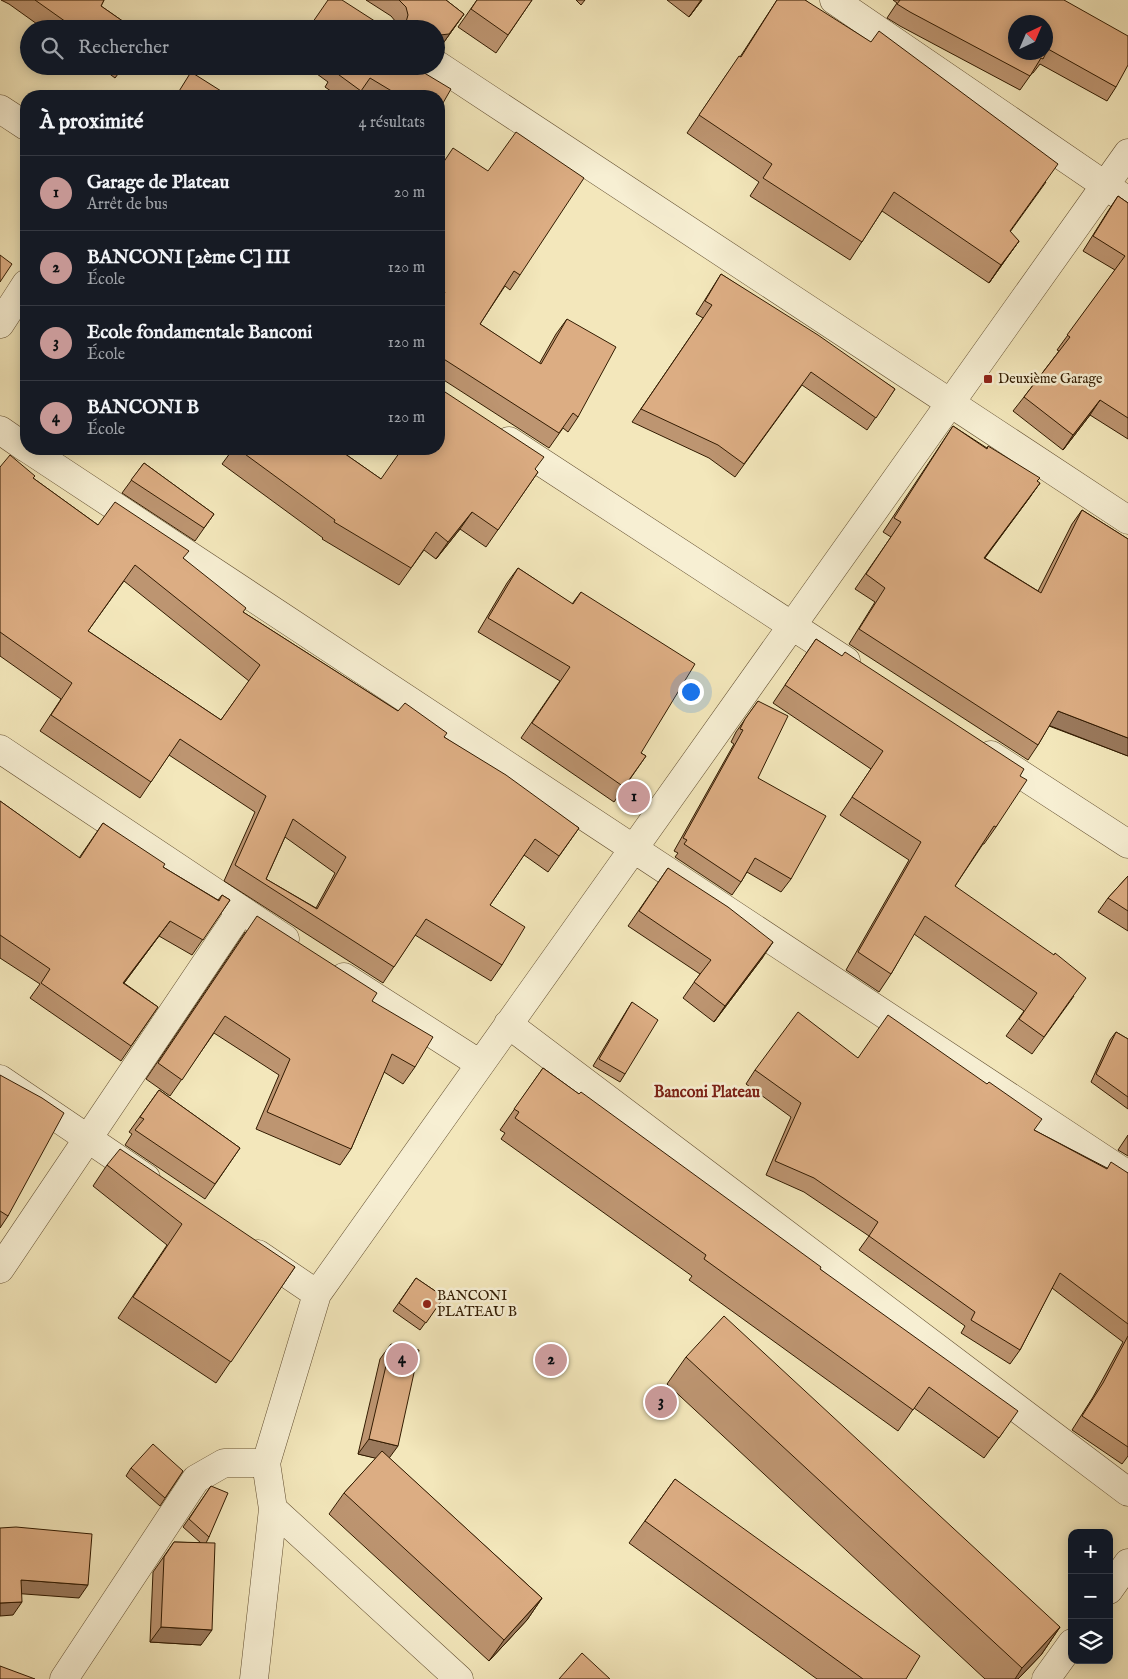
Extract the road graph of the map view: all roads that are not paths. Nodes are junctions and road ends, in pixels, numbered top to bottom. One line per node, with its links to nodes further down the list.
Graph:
1 (834, 0): 6 (street)
2 (445, 70): 10 (street)
3 (0, 108): 4 (street)
4 (20, 122)
5 (1128, 153): 6 (street)
6 (1105, 185): 7 (street); 10 (street)
7 (1128, 201)
8 (20, 293): 9 (street)
9 (0, 324)
10 (951, 403): 15 (street); 16 (street)
11 (488, 427): 16 (street)
12 (0, 430): 13 (street)
13 (20, 443)
14 (38, 455): 21 (street)
15 (1128, 520)
16 (792, 625): 17 (street); 21 (street)
17 (866, 673)
18 (972, 743): 20 (street)
19 (0, 749): 22 (street)
20 (1128, 844)
21 (634, 848): 23 (street); 27 (street)
22 (241, 911): 24 (street); 26 (street)
23 (508, 1024): 24 (street); 33 (street)
24 (480, 1064): 31 (street)
25 (0, 1079): 26 (street)
26 (88, 1139): 28 (street); 30 (street)
27 (1128, 1174)
28 (170, 1194)
29 (235, 1238): 31 (street)
30 (0, 1269)
31 (317, 1294): 32 (street)
32 (266, 1463): 34 (street); 38 (street)
33 (1128, 1492)
34 (273, 1508): 39 (street); 40 (street)
35 (1128, 1563): 36 (street)
36 (1113, 1584)
37 (1068, 1649): 41 (street)
38 (64, 1679)
39 (254, 1679)
40 (459, 1679)
41 (1046, 1679)

